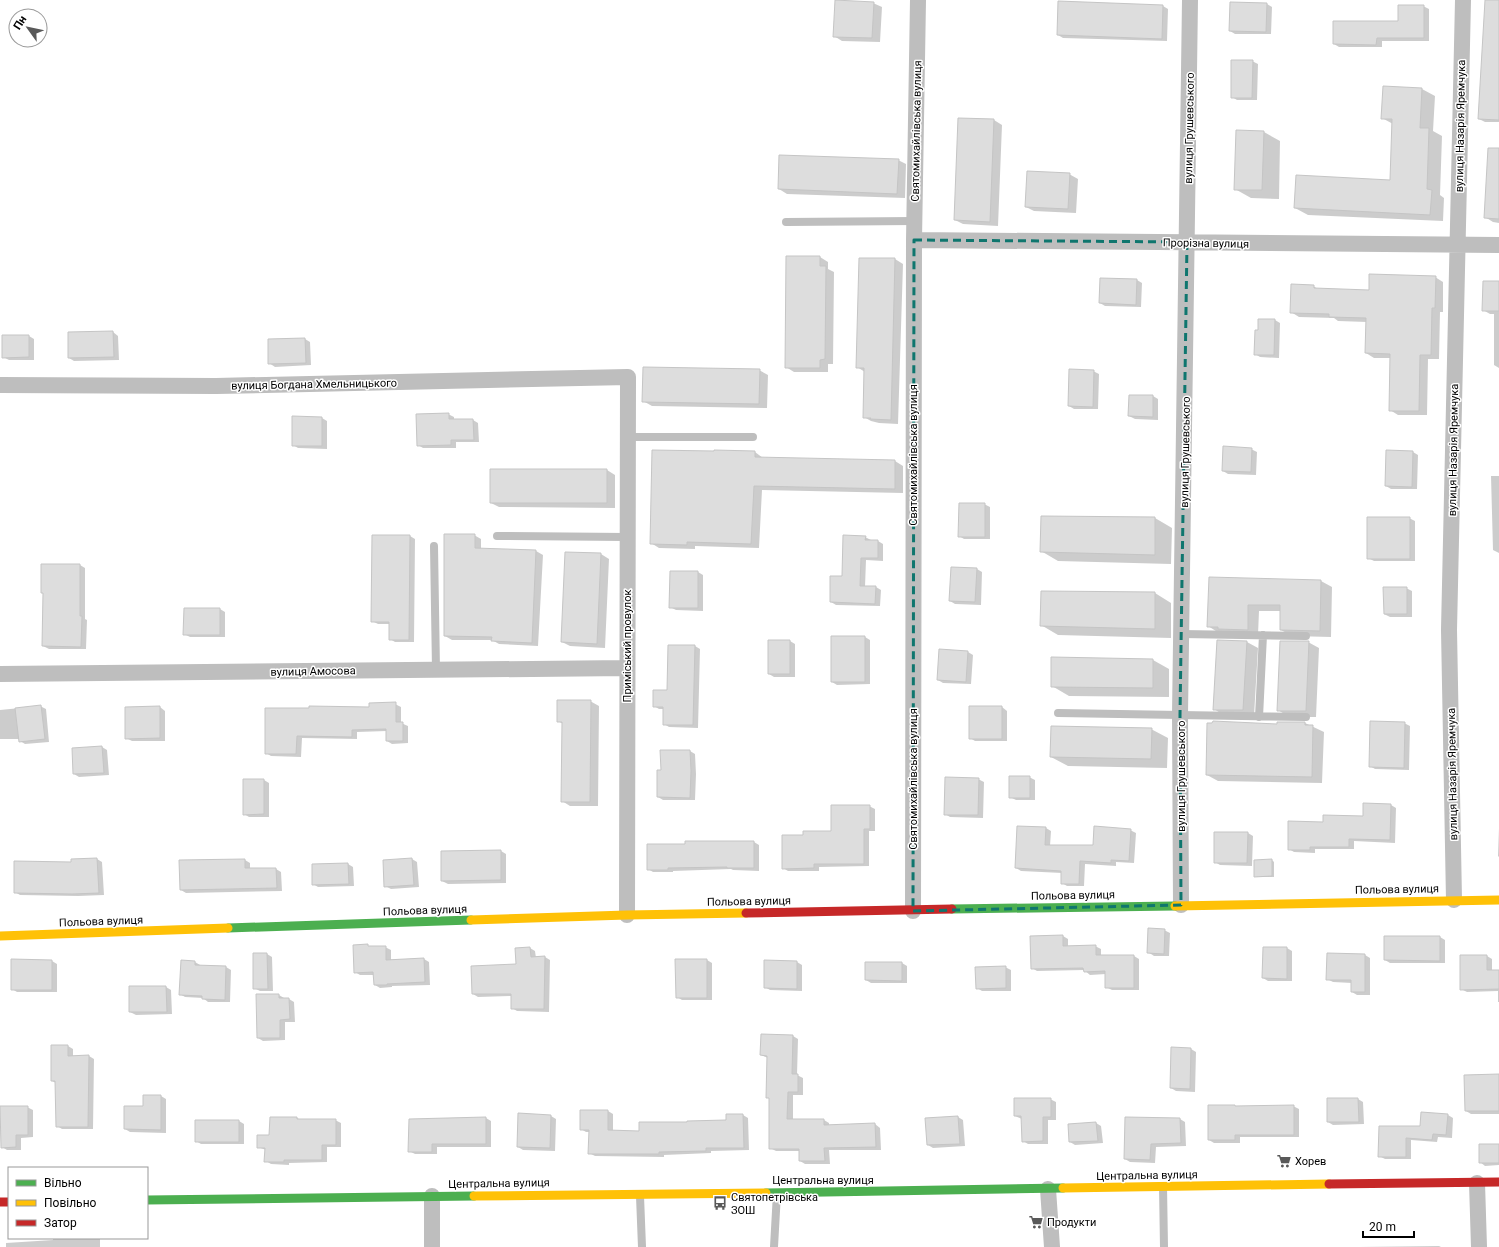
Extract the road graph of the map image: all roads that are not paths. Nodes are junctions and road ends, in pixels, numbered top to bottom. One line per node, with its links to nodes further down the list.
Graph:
1 (918, 0): 4 (street, Святомихайлівська вулиця)
2 (1190, 0): 7 (street, вулиця Грушевського)
3 (1463, 0): 8 (street, вулиця Назарія Яремчука)
4 (915, 221): 5 (lane); 6 (street, Святомихайлівська вулиця)
5 (786, 222)
6 (914, 240): 7 (street, Прорізна вулиця); 30 (street, Святомихайлівська вулиця)
7 (1187, 242): 8 (street, Прорізна вулиця); 17 (street, вулиця Грушевського)
8 (1458, 245): 9 (street, Прорізна вулиця); 27 (street, вулиця Назарія Яремчука)
9 (1499, 245)
10 (628, 377): 11 (street, вулиця Богдана Хмельницького); 13 (street, Приміський провулок)
11 (0, 385)
12 (753, 436): 13 (lane)
13 (628, 437): 15 (street, Приміський провулок)
14 (497, 536): 15 (lane)
15 (627, 537): 20 (street, Приміський провулок)
16 (434, 546): 21 (lane)
17 (1182, 634): 18 (lane); 24 (street, вулиця Грушевського)
18 (1263, 635): 19 (lane); 25 (lane)
19 (1306, 636)
20 (627, 668): 21 (street, вулиця Амосова); 31 (street, Приміський провулок)
21 (436, 670): 22 (street, вулиця Амосова)
22 (0, 674)
23 (1058, 713): 24 (lane)
24 (1180, 715): 25 (lane); 29 (street, вулиця Грушевського)
25 (1259, 716): 26 (lane)
26 (1306, 718)
27 (1454, 900): 28 (street, Польова вулиця); 29 (street, Польова вулиця)
28 (1499, 900)
29 (1181, 904): 30 (street, Польова вулиця)
30 (912, 911): 31 (street, Польова вулиця)
31 (627, 914): 32 (street, Польова вулиця)
32 (0, 936)
33 (1499, 1182): 34 (street, Центральна вулиця)
34 (1477, 1183): 35 (street, Центральна вулиця); 46 (street)
35 (1163, 1186): 36 (street, Центральна вулиця); 45 (lane)
36 (1048, 1189): 37 (street, Центральна вулиця); 44 (street)
37 (777, 1192): 38 (street, Центральна вулиця); 43 (lane)
38 (640, 1193): 39 (street, Центральна вулиця); 42 (lane)
39 (432, 1196): 40 (street, Центральна вулиця); 41 (street)
40 (148, 1200)
41 (432, 1247)
42 (642, 1247)
43 (774, 1247)
44 (1052, 1247)
45 (1164, 1247)
46 (1479, 1247)

